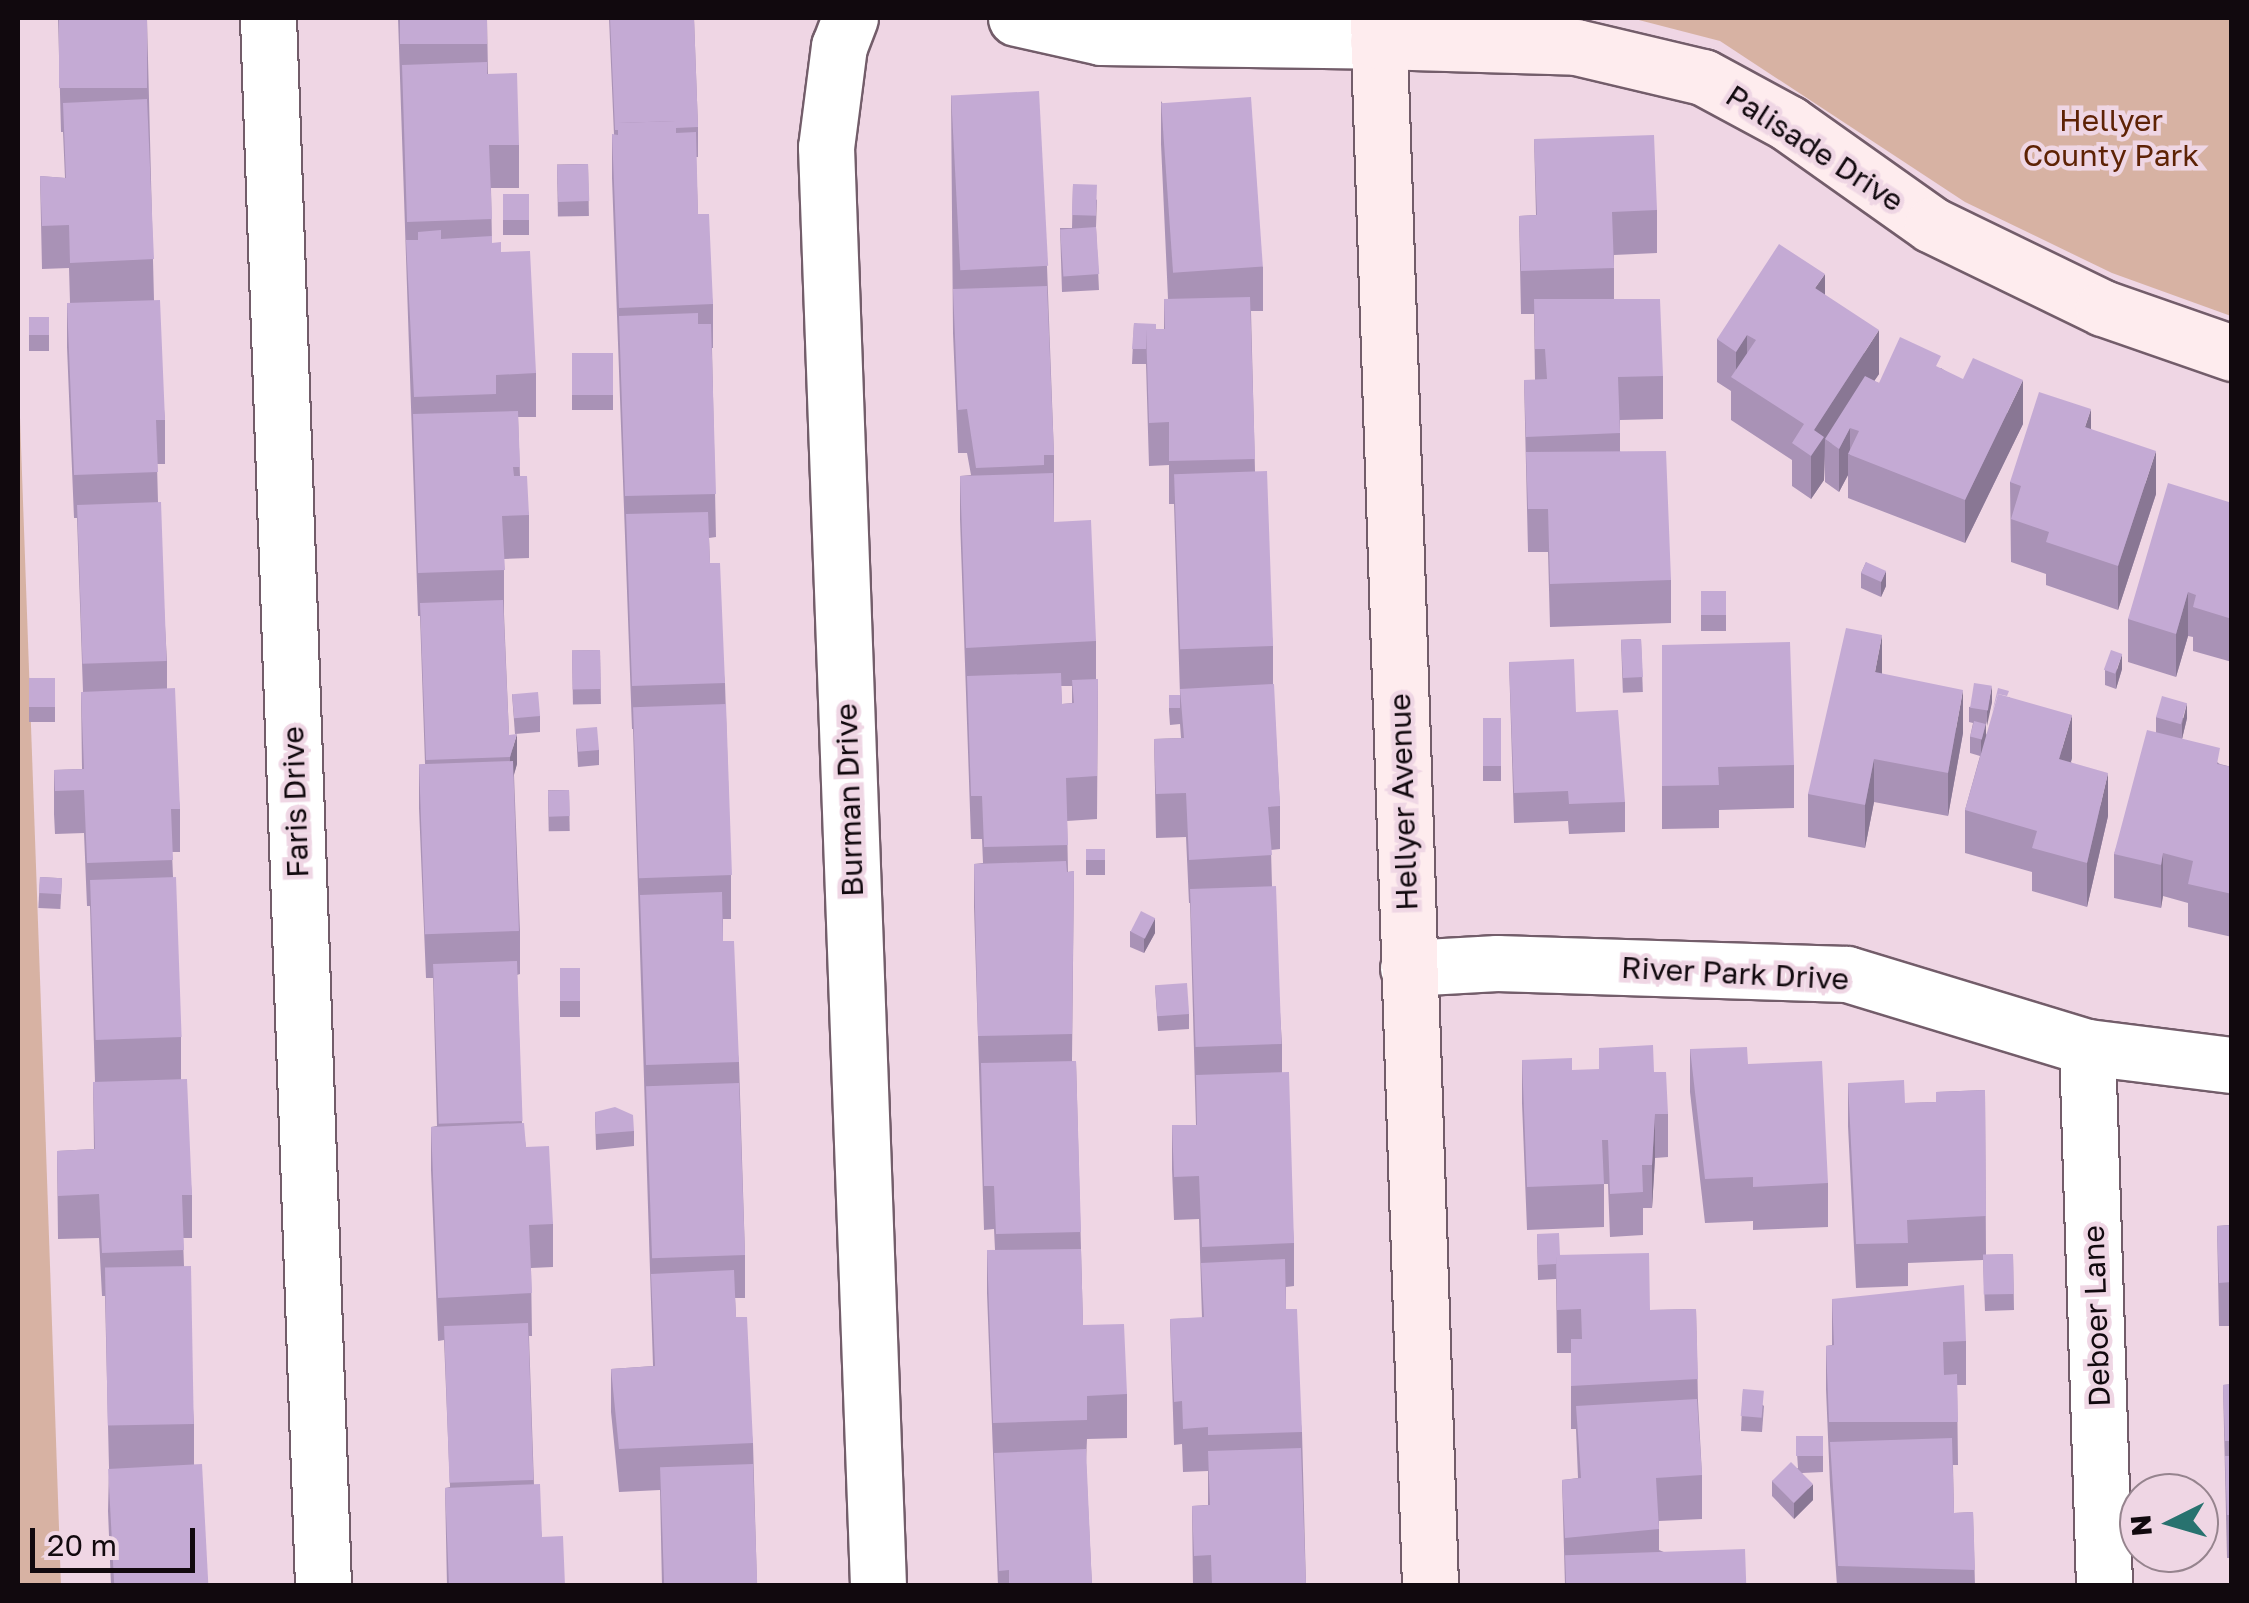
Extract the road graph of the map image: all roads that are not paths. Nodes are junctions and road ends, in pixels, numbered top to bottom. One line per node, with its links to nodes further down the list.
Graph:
1 (268, 18): 9 (street, Faris Drive)
2 (850, 18): 10 (street, Burman Drive)
3 (1016, 18): 4 (street, Palisade Drive)
4 (1378, 29): 5 (street, Palisade Drive); 6 (street, Hellyer Avenue)
5 (2232, 353)
6 (1408, 968): 7 (street, River Park Drive); 11 (street, Hellyer Avenue)
7 (2087, 1047): 8 (street, River Park Drive); 12 (street, Deboer Lane)
8 (2232, 1065)
9 (323, 1586)
10 (878, 1586)
11 (1430, 1586)
12 (2104, 1586)

